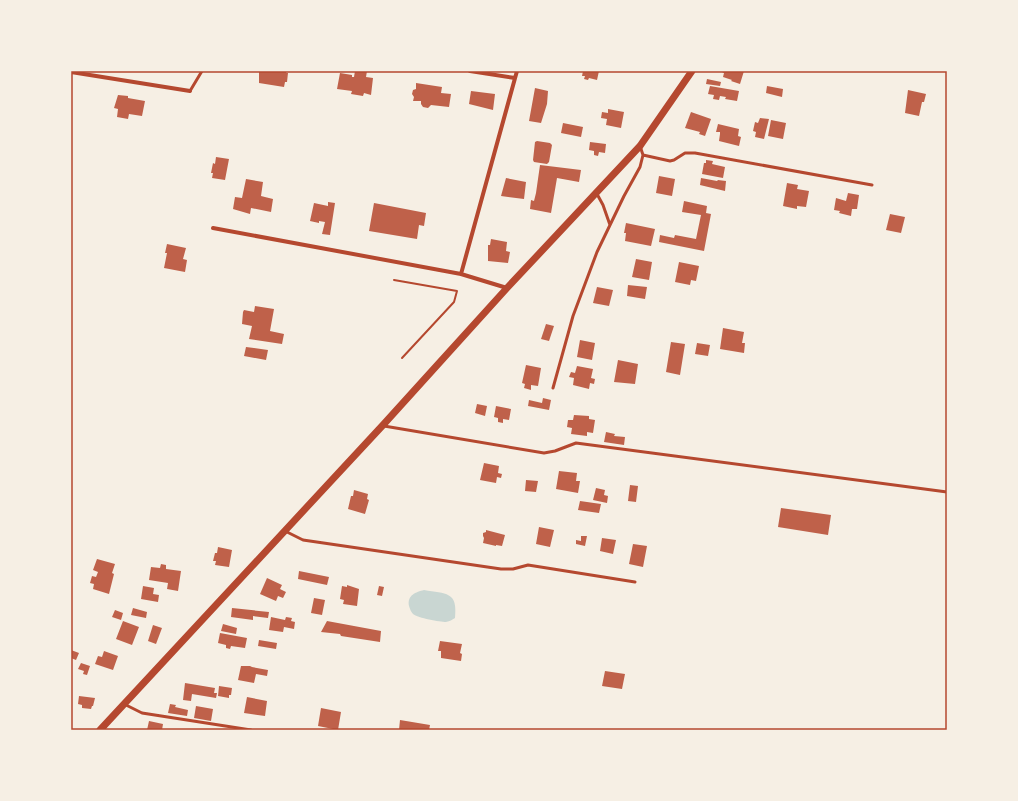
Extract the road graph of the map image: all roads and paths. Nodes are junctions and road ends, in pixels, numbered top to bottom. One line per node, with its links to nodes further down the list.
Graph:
1 (202, 71): 7 (lane)
2 (470, 71): 6 (street)
3 (517, 71): 6 (street)
4 (692, 71): 8 (street)
5 (71, 72): 7 (street)
6 (515, 78): 14 (street)
7 (190, 91)
8 (640, 146): 9 (lane); 11 (street)
9 (643, 155): 10 (lane); 12 (lane)
10 (872, 185)
11 (596, 193): 12 (lane); 16 (street)
12 (610, 226): 18 (lane)
13 (213, 228): 14 (street)
14 (461, 274): 16 (street)
15 (394, 280): 17 (path)
16 (508, 288): 19 (street)
17 (402, 358)
18 (553, 388)
19 (383, 425): 20 (lane); 21 (street)
20 (947, 492)
21 (285, 531): 22 (lane); 23 (street)
22 (635, 582)
23 (124, 704): 24 (street); 25 (lane)
24 (100, 730)
25 (251, 730)

